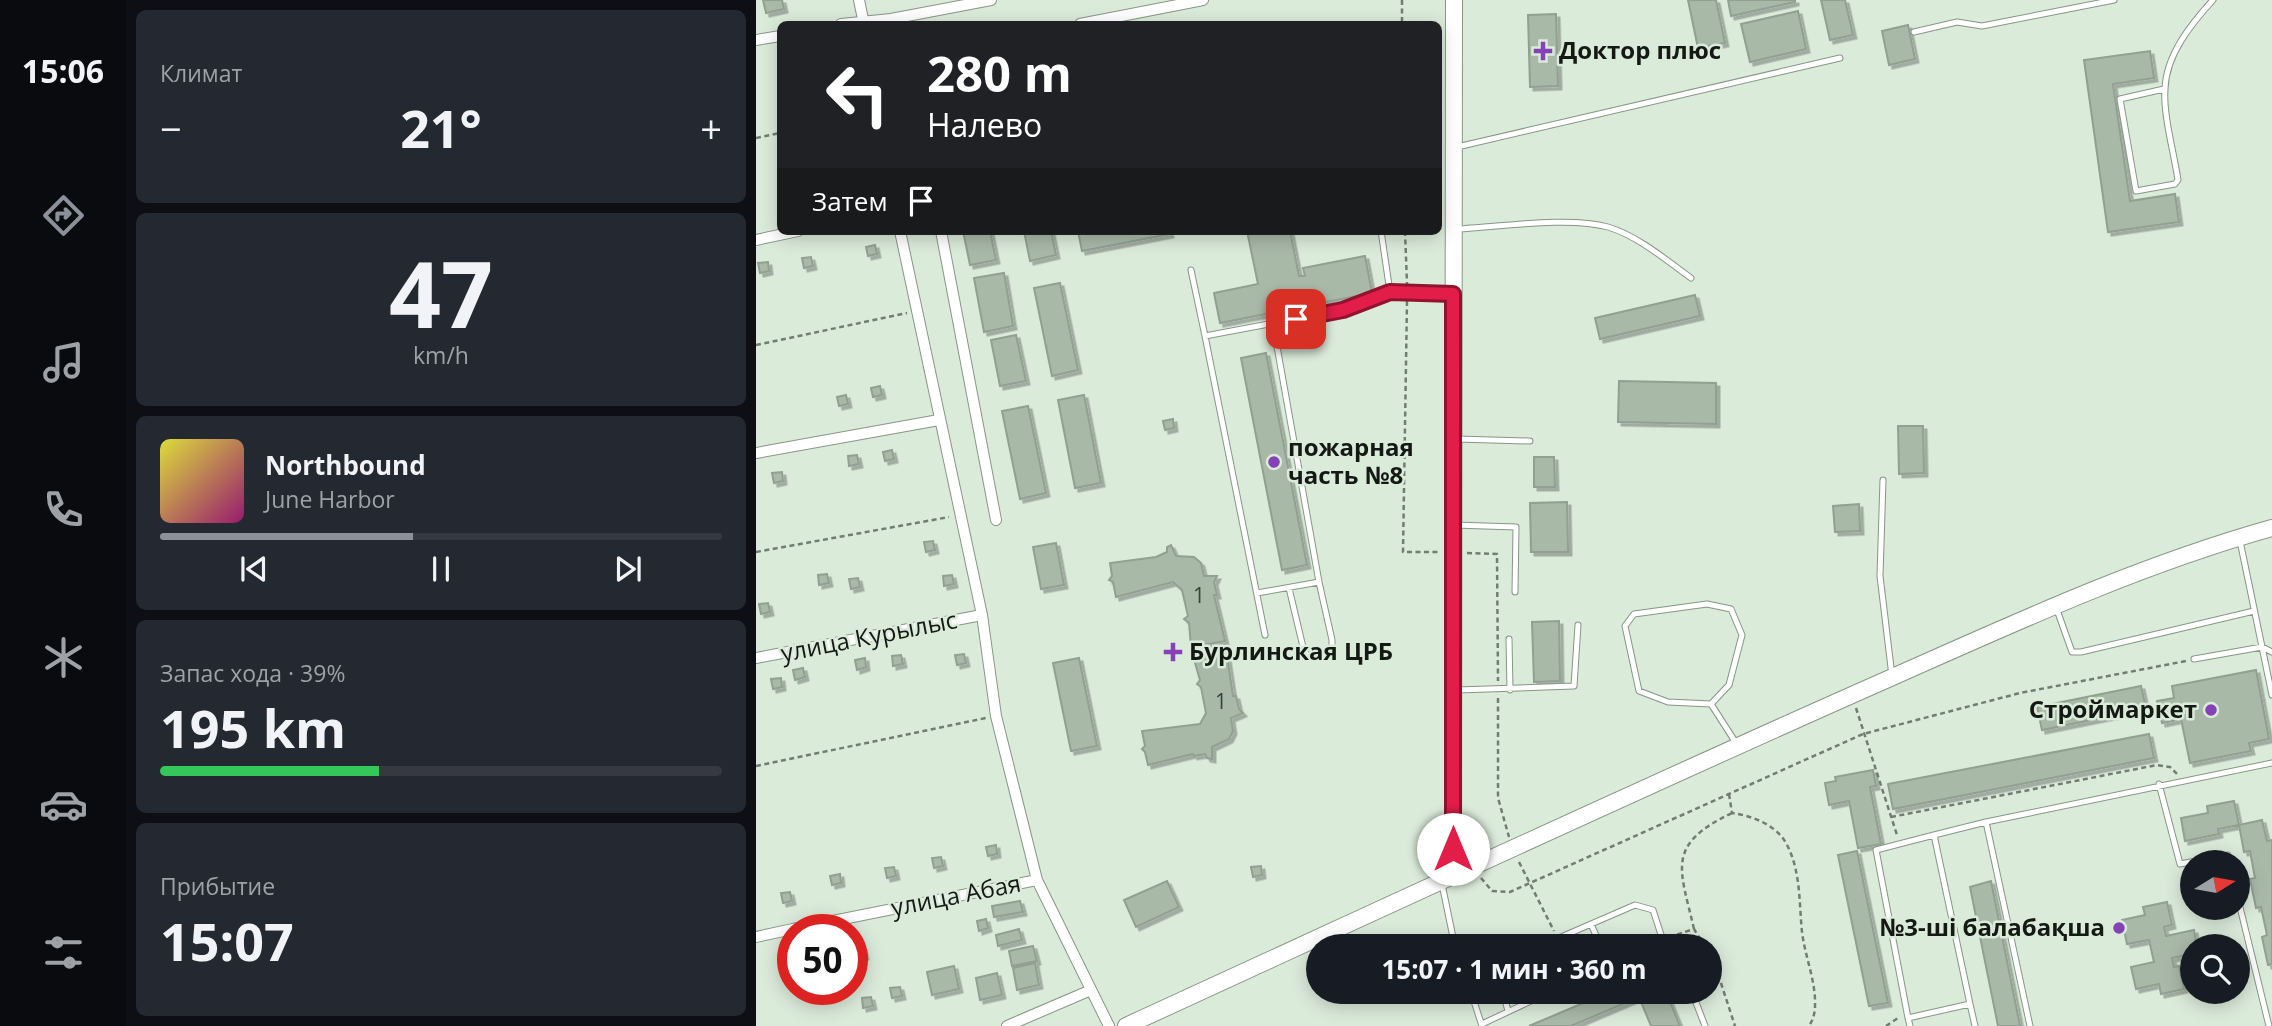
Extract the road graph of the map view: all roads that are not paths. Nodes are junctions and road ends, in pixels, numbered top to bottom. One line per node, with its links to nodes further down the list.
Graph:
1 (859, 0): 7 (street)
2 (990, 0): 8 (street)
3 (1203, 0): 9 (street)
4 (1454, 0): 15 (main road)
5 (2114, 0): 10 (lane)
6 (2213, 0): 14 (lane)
7 (863, 21)
8 (896, 21)
9 (1095, 21)
10 (1914, 32)
11 (777, 36): 12 (street)
12 (756, 40)
13 (1839, 58): 15 (lane)
14 (2164, 89): 14 (lane)
15 (1454, 147): 16 (main road)
16 (1454, 229): 23 (lane); 25 (main road)
17 (779, 235): 21 (street)
18 (901, 235): 28 (street)
19 (941, 235): 33 (street)
20 (1382, 235): 24 (lane)
21 (756, 240)
22 (1191, 270): 27 (lane)
23 (1691, 278)
24 (1390, 292): 25 (lane); 26 (lane)
25 (1453, 294): 29 (main road)
26 (1273, 324): 27 (lane); 37 (lane)
27 (1205, 336): 40 (lane)
28 (939, 420): 31 (street); 43 (street)
29 (1454, 439): 30 (lane); 34 (main road)
30 (1530, 441)
31 (756, 453)
32 (1883, 480): 51 (lane)
33 (996, 520)
34 (1454, 525): 39 (lane); 52 (main road)
35 (2272, 528): 36 (main road)
36 (2239, 537): 41 (main road); 42 (lane)
37 (1319, 582): 38 (lane); 38 (lane)
38 (1289, 587): 40 (lane)
39 (1515, 592)
40 (1257, 593): 45 (lane)
41 (2055, 605): 42 (lane); 51 (main road)
42 (2254, 611): 47 (lane)
43 (982, 615): 49 (street, улица Курылыс); 63 (street)
44 (1578, 625): 53 (lane)
45 (1265, 635)
46 (1509, 639): 53 (lane)
47 (2262, 647): 48 (lane); 50 (lane); 54 (lane)
48 (2272, 652)
49 (756, 658)
50 (2194, 659)
51 (1893, 677): 56 (main road)
52 (1454, 690): 53 (lane); 62 (main road)
53 (1510, 690)
54 (2272, 695)
55 (1711, 704): 55 (lane); 56 (lane)
56 (1738, 745): 62 (main road)
57 (2272, 763): 58 (lane)
58 (2159, 784): 59 (lane); 61 (lane)
59 (1986, 822): 60 (lane); 88 (lane)
60 (1934, 835): 78 (lane); 80 (lane)
61 (2180, 864)
62 (1447, 878): 68 (lane); 84 (main road)
63 (1037, 880): 64 (street, улица Абая); 73 (street)
64 (868, 914)
65 (2243, 920): 89 (lane)
66 (1591, 924): 69 (lane); 70 (lane); 71 (lane)
67 (777, 932): 72 (street, улица Абая)
68 (1453, 934)
69 (1571, 934)
70 (1595, 934)
71 (1660, 934)
72 (756, 937)
73 (1091, 990): 82 (street); 83 (street)
74 (1475, 1004): 81 (lane)
75 (1506, 1004): 79 (lane)
76 (1523, 1004): 79 (lane)
77 (1697, 1004): 85 (lane)
78 (1970, 1004): 80 (lane); 87 (lane)
79 (1508, 1011): 81 (lane)
80 (1908, 1015): 86 (lane)
81 (1482, 1025)
82 (1007, 1026)
83 (1109, 1026)
84 (1126, 1026)
85 (1705, 1026)
86 (1910, 1026)
87 (1975, 1026)
88 (2029, 1026)
89 (2269, 1026)

